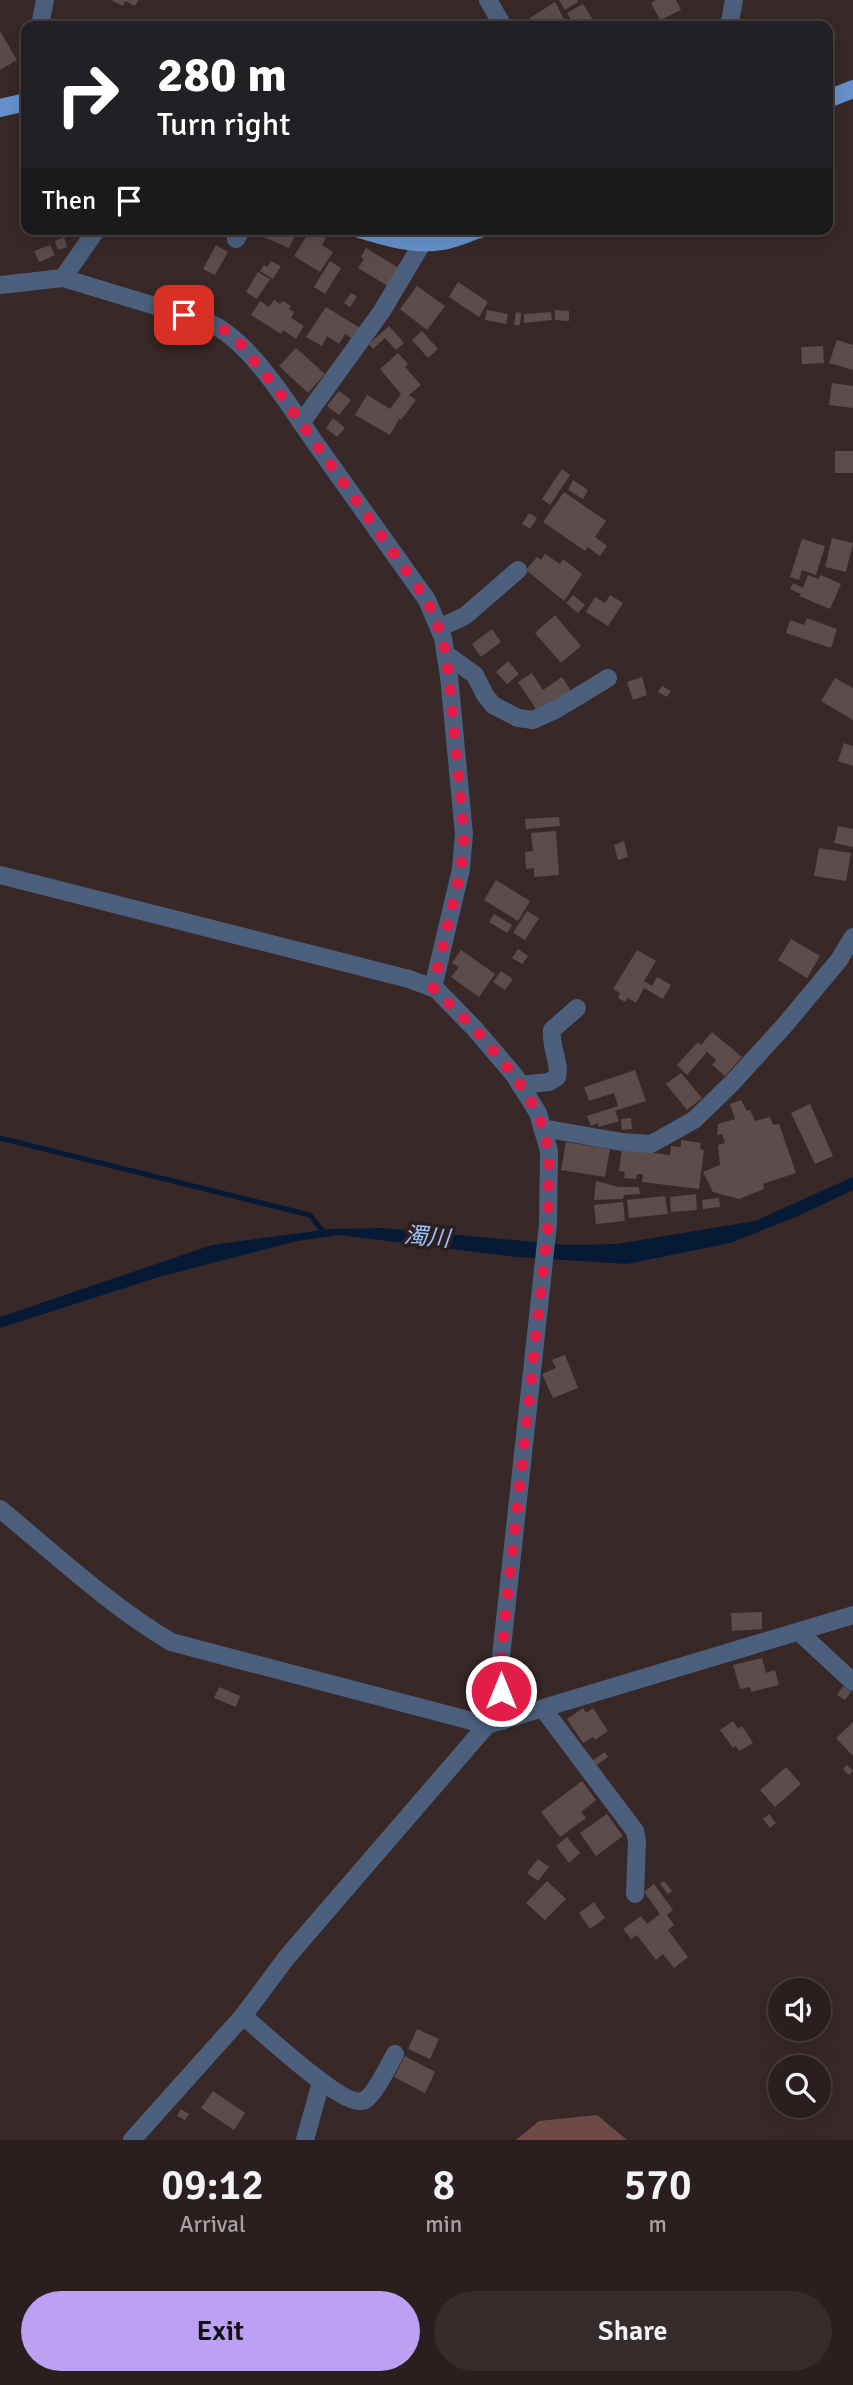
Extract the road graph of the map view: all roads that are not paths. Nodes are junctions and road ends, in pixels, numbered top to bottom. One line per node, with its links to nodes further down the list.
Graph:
1 (45, 0): 4 (street)
2 (488, 0): 5 (street)
3 (734, 0): 6 (street)
4 (41, 21)
5 (500, 21)
6 (730, 21)
7 (853, 89): 8 (main road)
8 (833, 97)
9 (21, 103): 10 (main road)
10 (0, 108)
11 (93, 235): 15 (street)
12 (381, 235): 14 (main road)
13 (453, 235): 14 (main road)
14 (423, 242): 17 (street)
15 (63, 278): 16 (street); 17 (street)
16 (0, 285)
17 (301, 424): 19 (street)
18 (518, 570): 19 (street)
19 (439, 628): 20 (street)
20 (446, 654): 21 (street); 24 (street)
21 (608, 678)
22 (0, 875): 24 (street)
23 (853, 937): 27 (street)
24 (433, 988): 26 (street)
25 (577, 1008): 26 (street)
26 (520, 1085): 27 (street)
27 (542, 1128): 33 (street)
28 (0, 1509): 33 (street)
29 (853, 1615): 30 (street)
30 (799, 1632): 31 (street); 32 (street)
31 (853, 1682)
32 (544, 1710): 33 (street); 34 (street)
33 (495, 1723): 35 (street)
34 (635, 1894)
35 (243, 2016): 37 (street); 38 (street)
36 (395, 2054): 37 (street)
37 (321, 2082): 39 (street)
38 (132, 2140)
39 (305, 2140)

